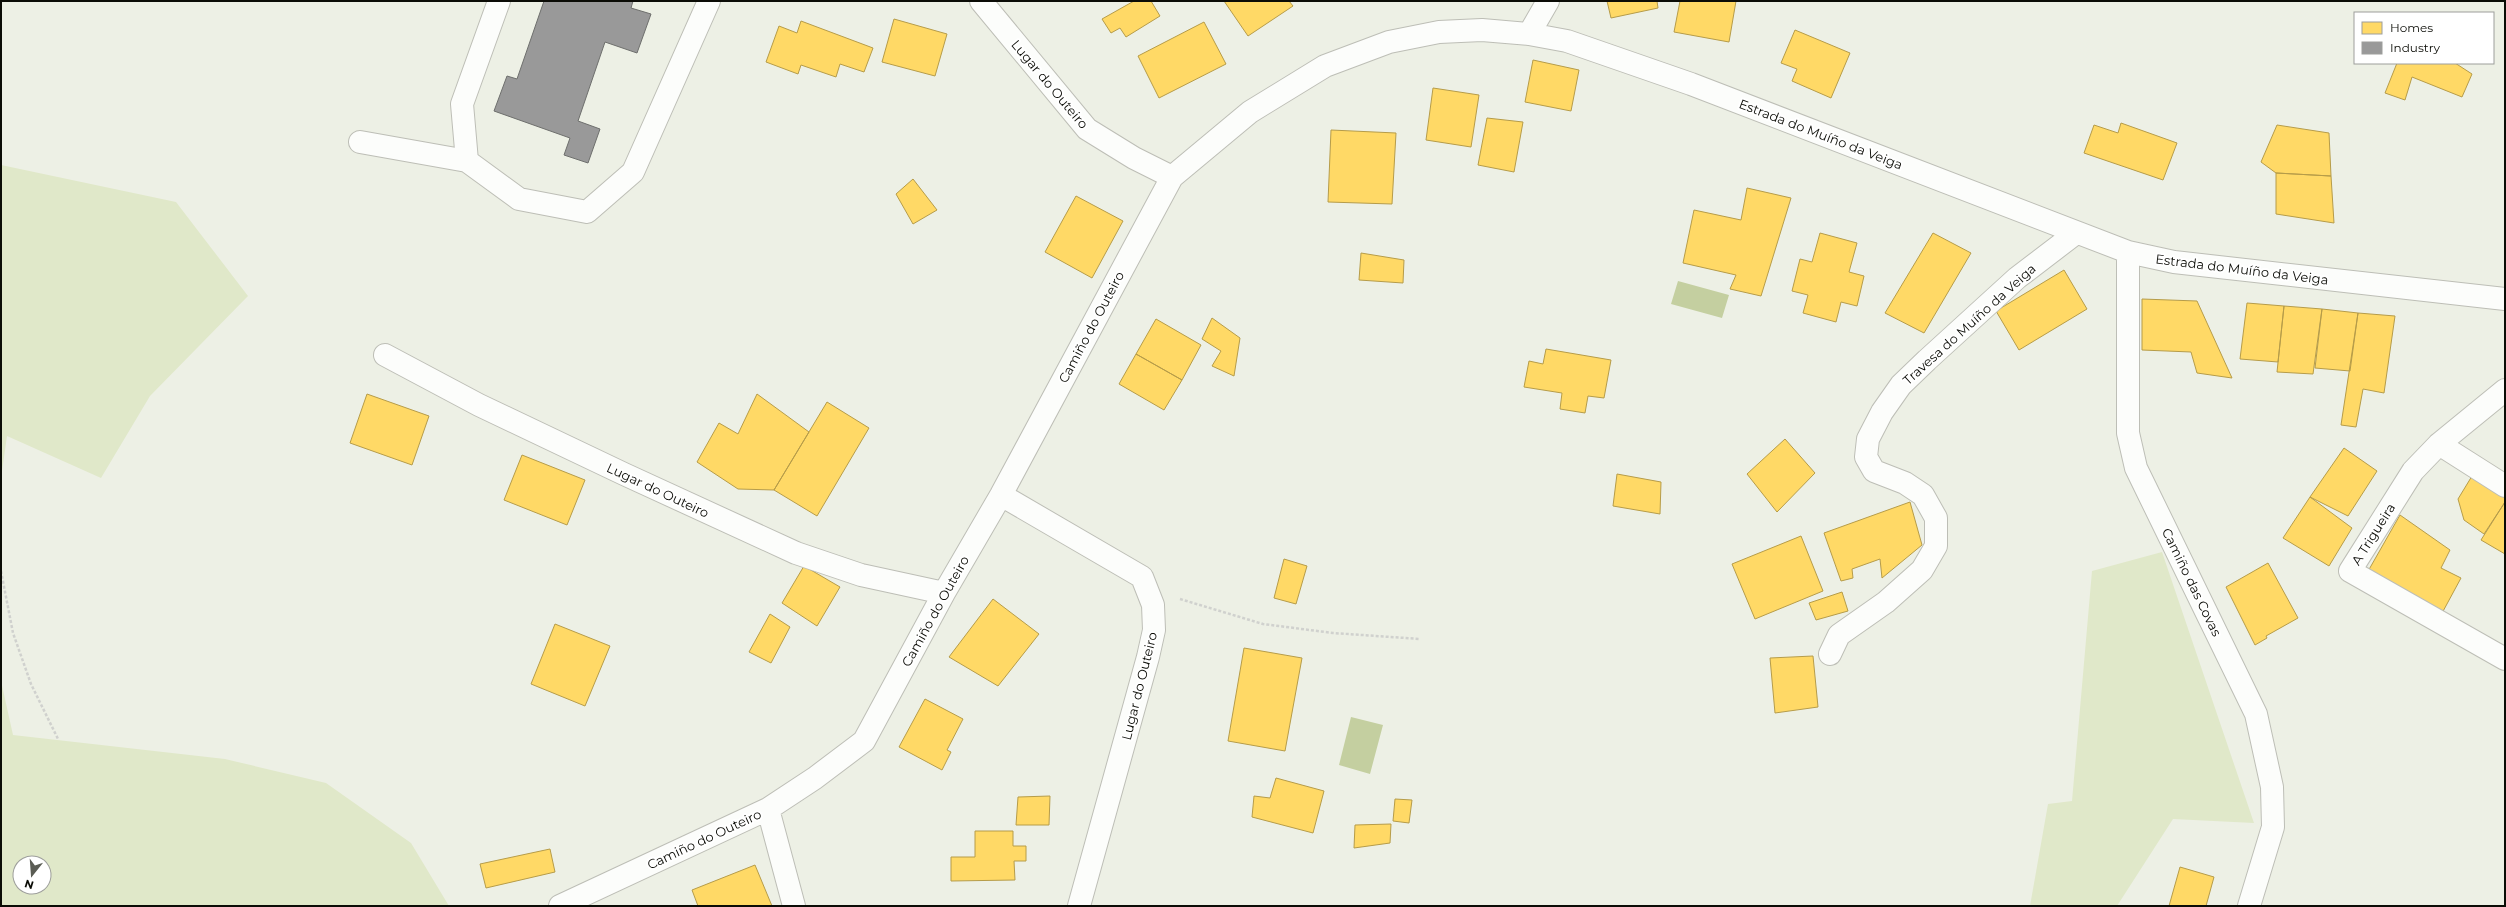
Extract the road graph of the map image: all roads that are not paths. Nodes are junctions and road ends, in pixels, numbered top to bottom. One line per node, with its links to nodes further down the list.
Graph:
1 (499, 1): 7 (street)
2 (708, 1): 7 (street)
3 (982, 1): 8 (street, Lugar do Outeiro)
4 (1548, 1): 5 (street)
5 (1529, 34): 8 (street, Estrada do Muíño da Veiga); 9 (street, Estrada do Muíño da Veiga)
6 (360, 142): 7 (street)
7 (466, 161)
8 (1172, 177): 16 (street, Camiño do Outeiro)
9 (2076, 233): 10 (street, Estrada do Muíño da Veiga); 18 (street, Travesa do Muíño da Veiga)
10 (2128, 252): 11 (street, Estrada do Muíño da Veiga); 24 (street, Camiño das Covas)
11 (2505, 299)
12 (385, 355): 17 (street, Lugar do Outeiro)
13 (2505, 390): 14 (street, A Trigueira)
14 (2439, 444): 15 (street); 19 (street, A Trigueira)
15 (2505, 486)
16 (1001, 495): 17 (street, Camiño do Outeiro); 23 (street, Lugar do Outeiro)
17 (944, 593): 20 (street, Camiño do Outeiro)
18 (1830, 654)
19 (2505, 659)
20 (768, 809): 21 (street, Camiño do Outeiro); 22 (street)
21 (560, 906)
22 (794, 906)
23 (1079, 906)
24 (2249, 906)

